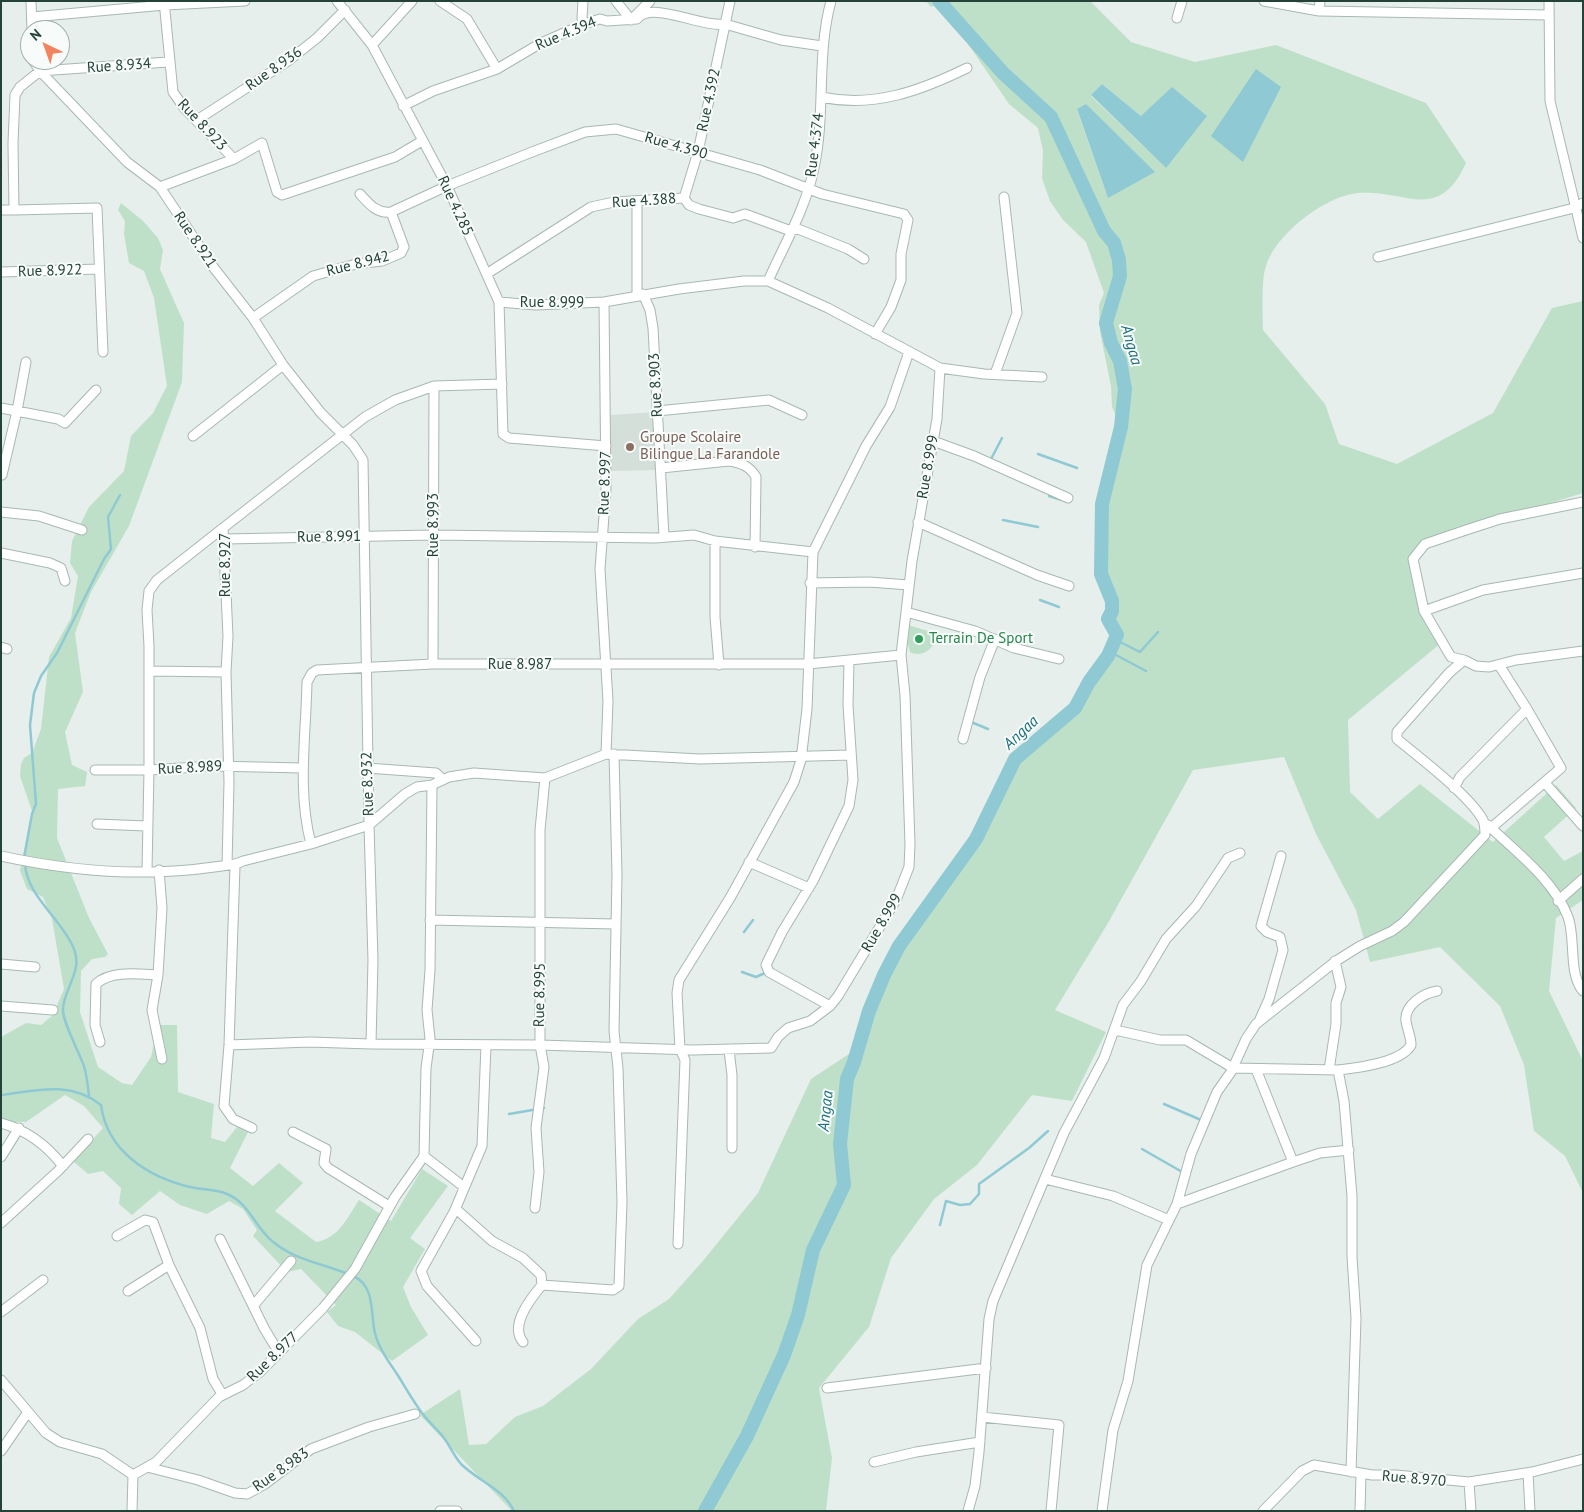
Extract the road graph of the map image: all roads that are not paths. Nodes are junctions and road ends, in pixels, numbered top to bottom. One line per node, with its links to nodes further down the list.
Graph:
1 (30, 1): 18 (street)
2 (244, 1): 14 (street)
3 (337, 1): 16 (street, Rue 4.285)
4 (412, 1): 23 (street)
5 (440, 1): 27 (street)
6 (584, 1): 21 (street)
7 (616, 1): 20 (street)
8 (650, 1): 20 (street)
9 (730, 1): 22 (street, Rue 4.392)
10 (831, 1): 24 (street, Rue 4.374)
11 (1182, 1): 19 (street)
12 (1264, 1): 15 (street)
13 (1549, 1): 17 (street)
14 (164, 3): 18 (street); 25 (street, Rue 8.923)
15 (1320, 6): 17 (street)
16 (345, 10): 23 (street, Rue 4.285); 31 (street, Rue 8.936)
17 (1549, 15): 43 (street)
18 (32, 17)
19 (1177, 18)
20 (630, 20): 21 (street, Rue 4.394); 22 (street, Rue 4.394)
21 (584, 24): 27 (street, Rue 4.394)
22 (725, 24): 24 (street, Rue 4.394); 33 (street, Rue 4.392)
23 (372, 45): 30 (street, Rue 4.285)
24 (822, 46): 29 (street, Rue 4.374)
25 (168, 62): 28 (street, Rue 8.934); 31 (street, Rue 8.923)
26 (967, 68): 29 (street)
27 (497, 69): 30 (street, Rue 4.394)
28 (40, 71): 36 (street, Rue 8.921); 45 (street)
29 (821, 97): 37 (street, Rue 4.374)
30 (403, 106): 32 (street, Rue 4.285)
31 (197, 120): 34 (street, Rue 8.923)
32 (422, 141): 34 (street); 35 (street, Rue 4.285)
33 (698, 152): 35 (street, Rue 4.390); 37 (street, Rue 4.390); 40 (street, Rue 4.392)
34 (234, 158): 36 (street)
35 (447, 186): 46 (street); 53 (street, Rue 4.285)
36 (160, 188): 58 (street, Rue 8.921)
37 (809, 190): 47 (street, Rue 4.374); 59 (street, Rue 4.390)
38 (360, 194): 46 (street)
39 (1004, 197): 65 (street)
40 (684, 198): 41 (street, Rue 4.388); 47 (street, Rue 4.388)
41 (637, 201): 53 (street, Rue 4.388); 55 (street, Rue 8.903)
42 (1583, 203): 43 (street)
43 (1574, 208): 48 (street); 49 (street)
44 (1, 210): 45 (street)
45 (14, 210): 51 (street)
46 (391, 212): 58 (street, Rue 8.942)
47 (791, 231): 50 (street, Rue 4.388); 54 (street, Rue 4.374)
48 (1583, 238)
49 (1378, 257)
50 (864, 259)
51 (99, 269): 52 (street, Rue 8.922); 60 (street)
52 (1, 272)
53 (488, 273): 56 (street, Rue 4.285)
54 (768, 282): 55 (street, Rue 8.999); 59 (street, Rue 8.999)
55 (640, 294): 57 (street, Rue 8.999); 72 (street, Rue 8.903)
56 (500, 302): 57 (street, Rue 8.999); 67 (street, Rue 4.285)
57 (604, 302): 77 (street, Rue 8.997)
58 (253, 318): 63 (street, Rue 8.921)
59 (875, 334): 61 (street, Rue 8.999)
60 (103, 352)
61 (909, 352): 64 (street, Rue 8.999); 93 (street)
62 (26, 362): 71 (street)
63 (284, 365): 74 (street, Rue 8.921); 75 (street)
64 (940, 368): 65 (street); 76 (street, Rue 8.999)
65 (995, 374): 66 (street)
66 (1042, 377)
67 (502, 384): 68 (street, Rue 8.927); 77 (street, Rue 4.285)
68 (434, 386): 74 (street, Rue 8.927); 87 (street, Rue 8.993)
69 (96, 390): 71 (street)
70 (1, 408): 71 (street)
71 (18, 411): 79 (street)
72 (657, 411): 73 (street); 78 (street, Rue 8.903)
73 (802, 415)
74 (341, 435): 84 (street, Rue 8.927); 86 (street, Rue 8.932)
75 (193, 436)
76 (933, 441): 80 (street); 83 (street, Rue 8.999)
77 (606, 446): 88 (street, Rue 8.997)
78 (661, 468): 89 (street, Rue 8.903); 92 (street)
79 (2, 474)
80 (1068, 498)
81 (1583, 502): 100 (street)
82 (1, 512): 85 (street)
83 (918, 522): 98 (street, Rue 8.999); 99 (street)
84 (223, 528): 90 (street, Rue 8.927); 114 (street)
85 (82, 530)
86 (364, 536): 87 (street, Rue 8.991); 90 (street, Rue 8.991); 112 (street, Rue 8.932)
87 (434, 536): 88 (street, Rue 8.991); 108 (street, Rue 8.993)
88 (603, 537): 89 (street, Rue 8.991); 109 (street, Rue 8.997)
89 (664, 537): 91 (street, Rue 8.991)
90 (224, 539): 115 (street, Rue 8.927)
91 (715, 541): 92 (street, Rue 8.991); 111 (street)
92 (755, 547): 93 (street, Rue 8.991)
93 (812, 552): 97 (street)
94 (1, 553): 96 (street)
95 (1583, 573): 100 (street)
96 (65, 581)
97 (810, 583): 98 (street); 110 (street)
98 (909, 585): 101 (street, Rue 8.999)
99 (1069, 586)
100 (1424, 611): 106 (street)
101 (906, 612): 102 (street); 104 (street, Rue 8.999)
102 (995, 639): 105 (street); 117 (street)
103 (1583, 651): 113 (street)
104 (901, 655): 107 (street, Rue 8.987); 159 (street, Rue 8.999)
105 (1060, 659)
106 (1464, 660): 113 (street); 130 (street)
107 (850, 661): 110 (street, Rue 8.987); 119 (street)
108 (433, 664): 109 (street, Rue 8.987); 112 (street, Rue 8.987)
109 (606, 664): 111 (street, Rue 8.987); 118 (street, Rue 8.997)
110 (808, 664): 111 (street, Rue 8.987); 120 (street)
111 (719, 665)
112 (366, 666): 122 (street, Rue 8.987); 123 (street, Rue 8.932)
113 (1499, 666): 116 (street)
114 (150, 671): 115 (street); 125 (street)
115 (226, 672): 121 (street, Rue 8.927)
116 (1527, 709): 128 (street); 130 (street)
117 (963, 739)
118 (610, 754): 120 (street); 126 (street); 150 (street, Rue 8.997)
119 (851, 755): 120 (street); 146 (street)
120 (802, 758): 141 (street)
121 (228, 767): 122 (street, Rue 8.989); 125 (street, Rue 8.989); 142 (street, Rue 8.927)
122 (302, 768): 137 (street, Rue 8.987)
123 (367, 768): 127 (street); 133 (street, Rue 8.932)
124 (95, 770): 125 (street)
125 (149, 770): 134 (street, Rue 8.989)
126 (545, 778): 127 (street); 149 (street, Rue 8.995)
127 (443, 780): 129 (street)
128 (1545, 782): 135 (street); 136 (street)
129 (432, 785): 133 (street); 148 (street)
130 (1454, 788): 131 (street)
131 (1484, 821): 136 (street); 151 (street)
132 (97, 824): 134 (street)
133 (369, 825): 137 (street, Rue 8.932); 165 (street)
134 (146, 826): 144 (street, Rue 8.989)
135 (1583, 826)
136 (1491, 828): 147 (street)
137 (310, 844): 142 (street, Rue 8.932)
138 (1240, 853): 162 (street)
139 (1, 856): 144 (street, Rue 8.932)
140 (1281, 856): 161 (street)
141 (748, 862): 146 (street); 170 (street)
142 (231, 865): 143 (street, Rue 8.932); 167 (street, Rue 8.927)
143 (159, 870): 144 (street, Rue 8.932); 155 (street)
144 (147, 871)
145 (1583, 879): 147 (street)
146 (809, 888): 159 (street)
147 (1558, 901): 153 (street)
148 (430, 920): 149 (street); 164 (street)
149 (541, 921): 150 (street); 168 (street, Rue 8.995)
150 (616, 924): 169 (street, Rue 8.997)
151 (1335, 961): 161 (street); 175 (street)
152 (1, 964): 154 (street)
153 (1579, 964): 156 (street)
154 (35, 967)
155 (158, 975): 163 (street); 172 (street)
156 (1583, 990)
157 (1437, 991): 175 (street)
158 (1, 1006): 160 (street)
159 (830, 1006): 171 (street, Rue 8.999)
160 (52, 1010)
161 (1259, 1021): 173 (street)
162 (1115, 1030): 173 (street); 187 (street)
163 (100, 1042)
164 (430, 1043): 165 (street, Rue 8.995); 166 (street, Rue 8.995); 183 (street)
165 (371, 1044): 167 (street, Rue 8.995)
166 (486, 1044): 168 (street, Rue 8.995); 188 (street)
167 (229, 1045): 178 (street, Rue 8.927)
168 (540, 1045): 169 (street, Rue 8.999); 191 (street)
169 (614, 1046): 170 (street, Rue 8.999); 201 (street, Rue 8.997)
170 (680, 1049): 171 (street, Rue 8.999); 197 (street)
171 (729, 1050): 181 (street)
172 (162, 1059)
173 (1233, 1068): 174 (street); 189 (street)
174 (1256, 1069): 175 (street); 185 (street)
175 (1334, 1070): 182 (street)
176 (1, 1123): 177 (street)
177 (19, 1128): 184 (street); 186 (street)
178 (252, 1128)
179 (293, 1132): 190 (street)
180 (88, 1139): 186 (street)
181 (732, 1148)
182 (1349, 1150): 185 (street); 220 (street)
183 (424, 1156): 188 (street); 190 (street, Rue 8.977)
184 (1, 1157)
185 (1293, 1162): 189 (street)
186 (63, 1166): 194 (street)
187 (1045, 1180): 193 (street); 208 (street)
188 (464, 1187): 192 (street)
189 (1177, 1204): 193 (street)
190 (389, 1206): 207 (street, Rue 8.977)
191 (536, 1208)
192 (456, 1209): 201 (street); 205 (street)
193 (1169, 1220): 230 (street)
194 (1, 1223)
195 (118, 1236): 199 (street)
196 (220, 1239): 203 (street)
197 (678, 1244)
198 (290, 1261): 203 (street)
199 (169, 1265): 202 (street); 211 (street)
200 (43, 1280): 204 (street)
201 (542, 1285): 206 (street)
202 (128, 1291)
203 (253, 1306): 207 (street)
204 (1, 1312)
205 (476, 1341)
206 (523, 1342)
207 (279, 1353): 211 (street, Rue 8.977)
208 (986, 1368): 210 (street); 214 (street)
209 (1, 1380): 212 (street)
210 (826, 1388)
211 (222, 1394): 219 (street, Rue 8.977)
212 (28, 1412): 216 (street); 223 (street)
213 (415, 1414): 219 (street, Rue 8.983)
214 (982, 1417): 215 (street); 229 (street)
215 (980, 1442): 218 (street); 228 (street)
216 (1, 1451)
217 (1583, 1459): 221 (street, Rue 8.970)
218 (874, 1462)
219 (147, 1467): 223 (street, Rue 8.977)
220 (1351, 1472): 222 (street, Rue 8.970); 231 (street, Rue 8.970)
221 (1528, 1473): 224 (street, Rue 8.970); 234 (street)
222 (1362, 1474): 224 (street, Rue 8.970); 232 (street)
223 (133, 1475): 225 (street)
224 (1469, 1482): 233 (street)
225 (132, 1511)
226 (440, 1511): 227 (street)
227 (457, 1511)
228 (968, 1511)
229 (1051, 1511)
230 (1102, 1511)
231 (1263, 1511)
232 (1360, 1511)
233 (1471, 1511)
234 (1530, 1511)

